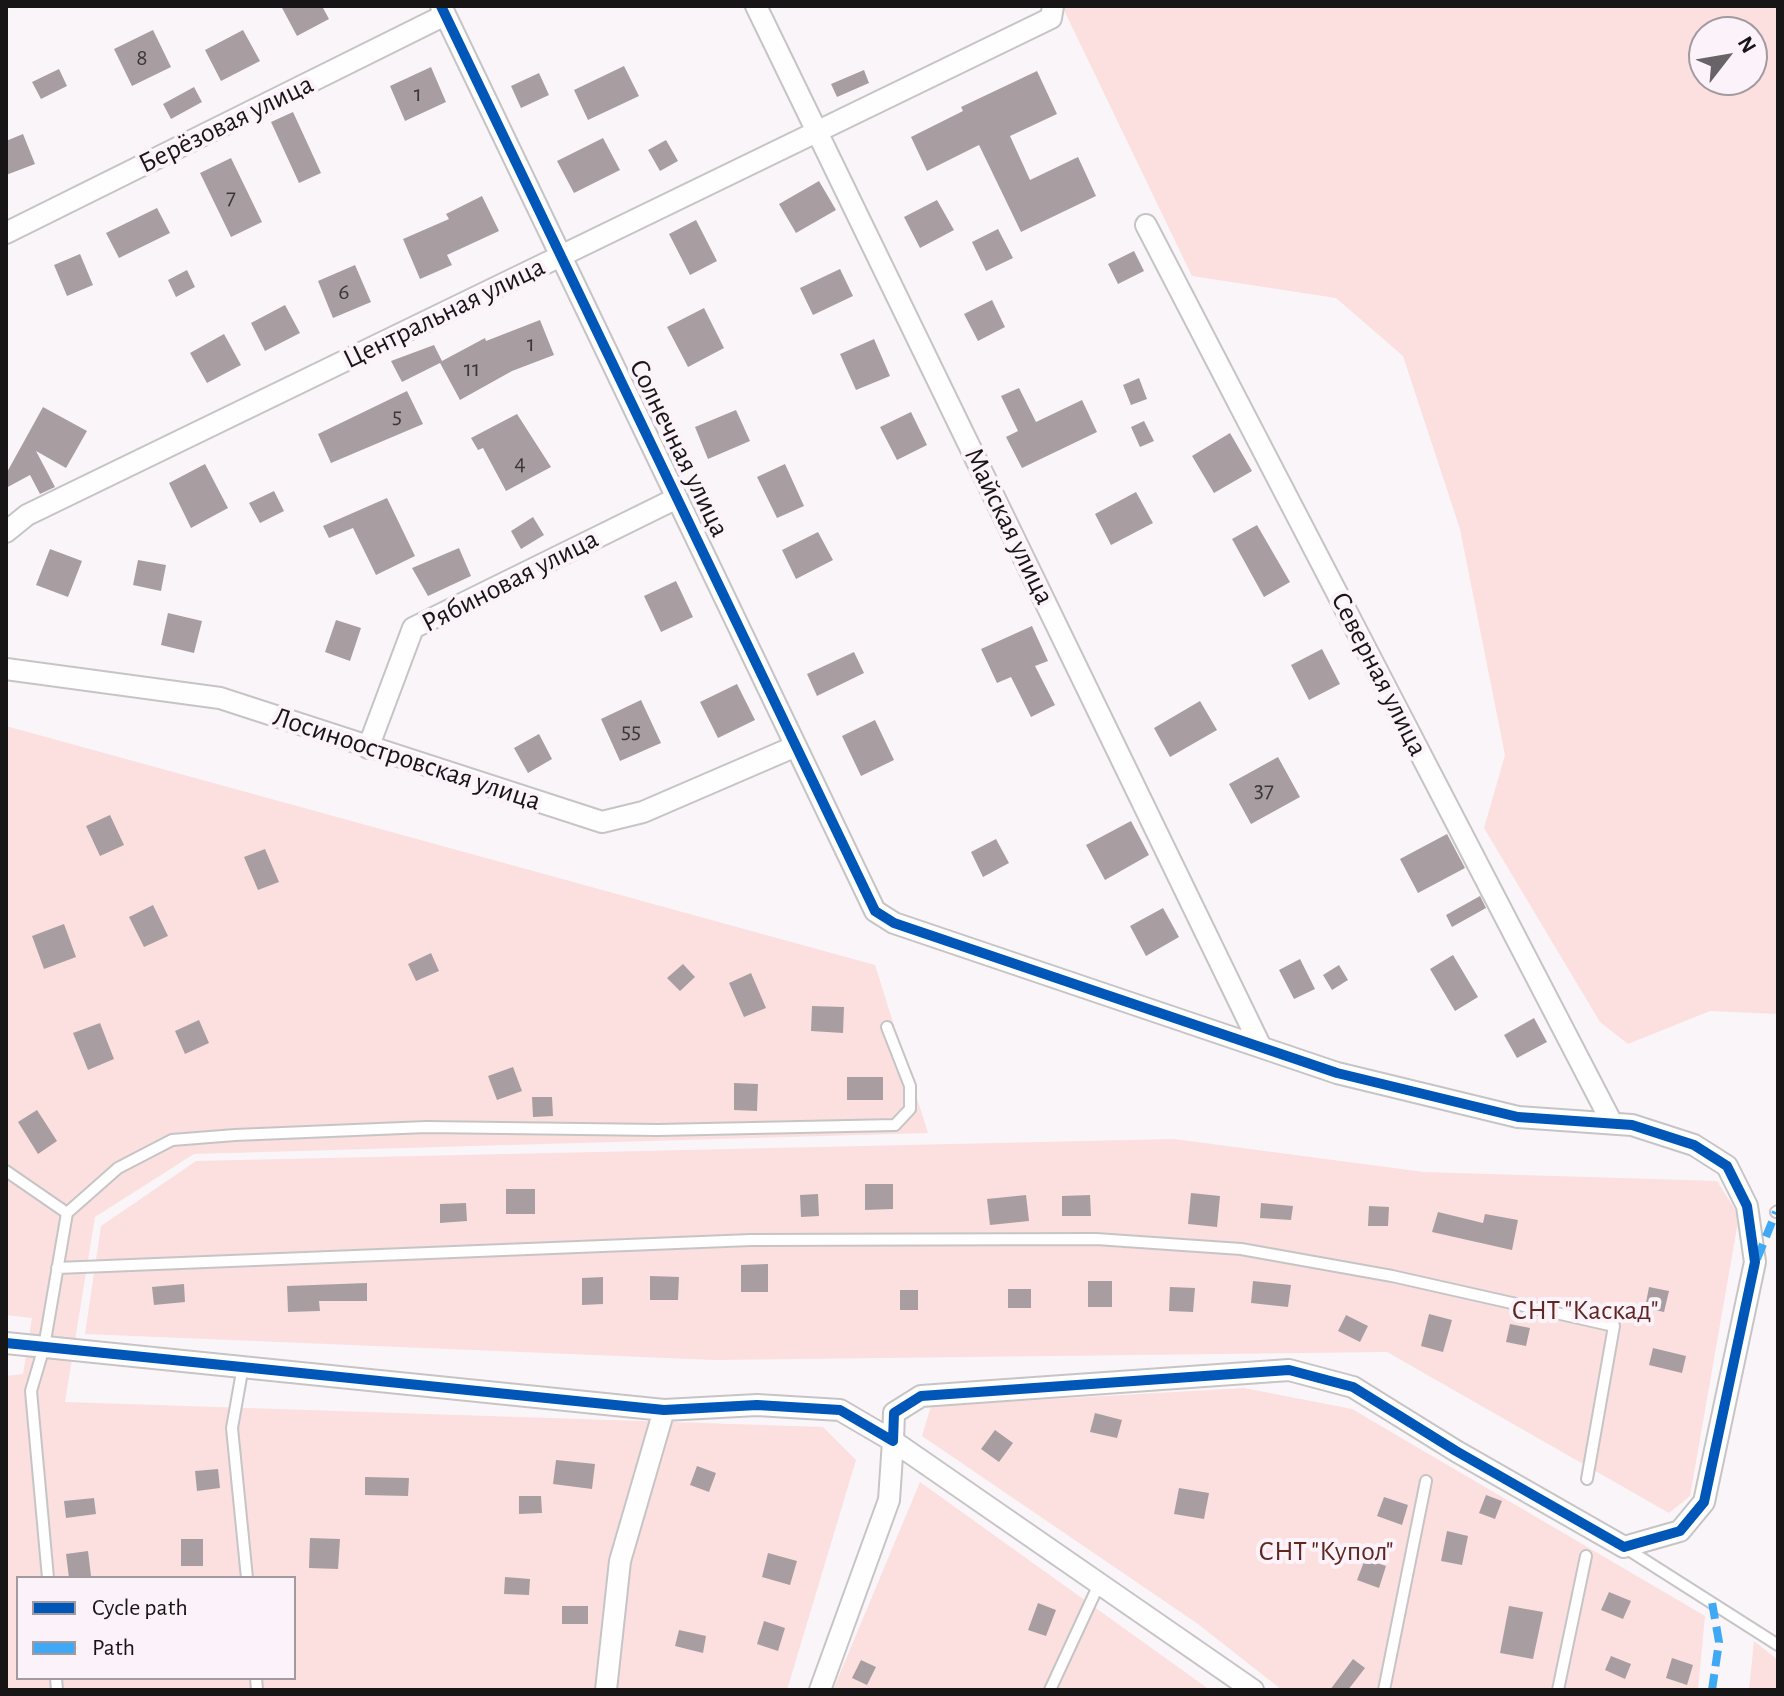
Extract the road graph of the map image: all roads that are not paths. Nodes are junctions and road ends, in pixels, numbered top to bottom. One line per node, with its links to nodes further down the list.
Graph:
1 (756, 6): 4 (street, Майская улица)
2 (1054, 8): 4 (street, Центральная улица)
3 (443, 11): 6 (street, Берёзовая улица); 7 (street, Солнечная улица)
4 (818, 132): 7 (street, Центральная улица); 14 (street, Майская улица)
5 (1146, 225): 15 (street, Северная улица)
6 (6, 233)
7 (561, 256): 8 (street, Солнечная улица); 9 (street, Центральная улица)
8 (677, 498): 11 (street, Солнечная улица); 12 (street, Рябиновая улица)
9 (6, 532)
10 (6, 669): 12 (street, Лосиноостровская улица)
11 (796, 746): 12 (street, Лосиноостровская улица); 14 (street, Солнечная улица)
12 (368, 748)
13 (887, 1027): 17 (lane)
14 (1261, 1047): 15 (street)
15 (1612, 1123): 26 (street)
16 (6, 1171): 17 (lane)
17 (67, 1213): 18 (lane)
18 (57, 1268): 20 (lane); 24 (lane)
19 (6, 1343): 20 (street)
20 (44, 1347): 21 (street); 28 (lane)
21 (243, 1364): 22 (street); 29 (lane)
22 (664, 1410): 23 (street); 32 (street)
23 (893, 1441): 26 (street); 30 (street); 33 (street)
24 (1587, 1479)
25 (1426, 1481): 36 (lane)
26 (1624, 1547): 31 (lane)
27 (1586, 1556): 37 (lane)
28 (48, 1576)
29 (247, 1576)
30 (1100, 1582): 34 (lane); 35 (street)
31 (1778, 1645)
32 (606, 1690)
33 (820, 1690)
34 (1050, 1690)
35 (1253, 1690)
36 (1384, 1690)
37 (1558, 1690)

